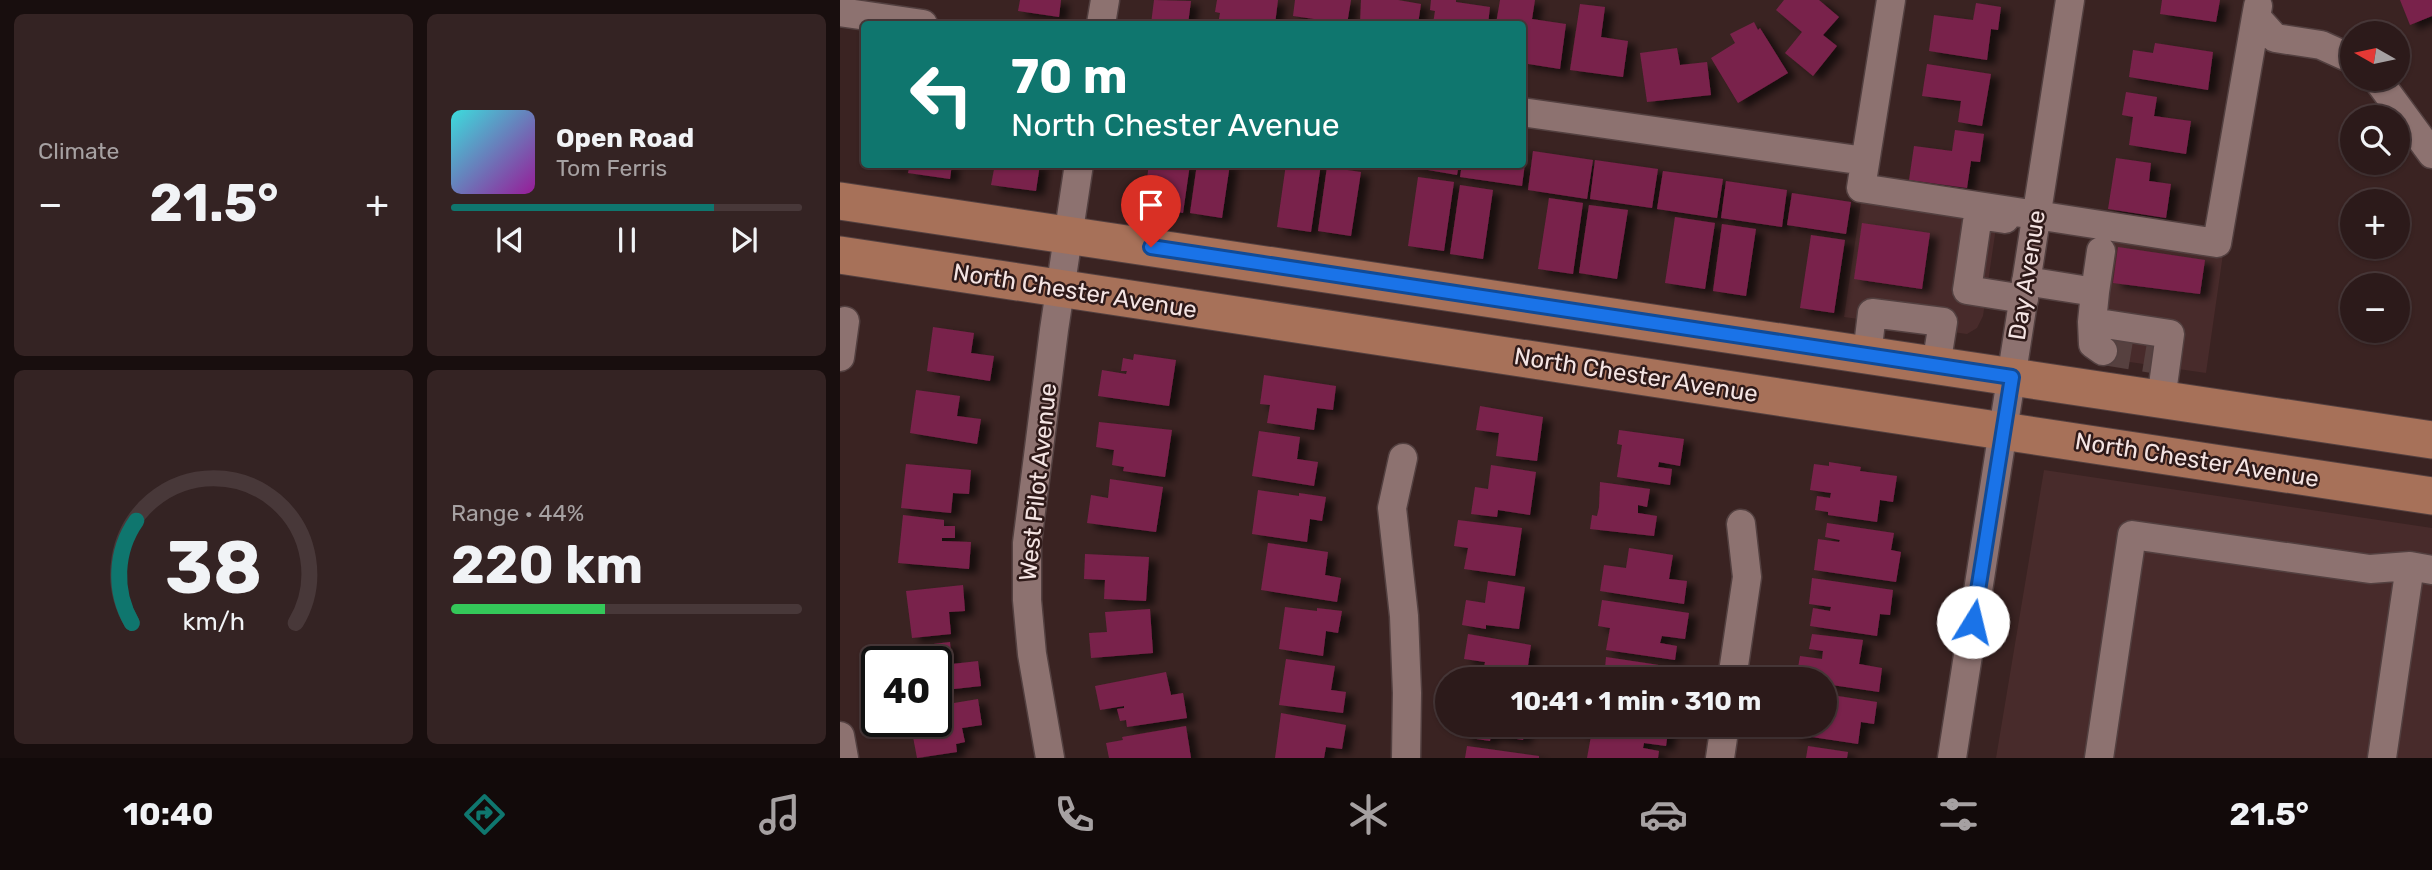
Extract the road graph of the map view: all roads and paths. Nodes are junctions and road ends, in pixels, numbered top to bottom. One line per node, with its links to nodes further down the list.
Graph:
1 (1105, 0): 7 (street)
2 (1891, 0): 12 (street)
3 (2070, 0): 15 (street, Day Avenue)
4 (2258, 8): 8 (street); 15 (street)
5 (840, 12): 6 (street)
6 (902, 21)
7 (1102, 21)
8 (2340, 54)
9 (2386, 91): 11 (street)
10 (1526, 113): 12 (street)
11 (2432, 154)
12 (1866, 160): 15 (street)
13 (1078, 168): 16 (street, West Pilot Avenue)
14 (840, 201): 16 (main road)
15 (2036, 219): 20 (street); 21 (street, Day Avenue)
16 (1068, 235): 19 (street, West Pilot Avenue); 27 (main road)
17 (2101, 251): 22 (street)
18 (840, 256): 19 (main road, North Chester Avenue)
19 (1059, 288): 32 (main road, North Chester Avenue); 42 (street, West Pilot Avenue)
20 (1967, 290): 21 (street); 24 (street)
21 (2025, 290): 22 (street); 30 (street, Day Avenue)
22 (2095, 292): 25 (street)
23 (845, 321): 28 (street)
24 (1942, 322): 27 (street); 29 (street)
25 (2092, 323): 26 (street); 31 (street)
26 (2103, 351)
27 (1867, 355): 29 (main road)
28 (840, 357)
29 (1936, 366): 30 (main road)
30 (2012, 377): 31 (main road); 32 (street, Day Avenue)
31 (2161, 400): 33 (main road)
32 (2004, 431): 35 (main road, North Chester Avenue); 45 (street, Day Avenue)
33 (2432, 440)
34 (1402, 458): 43 (street)
35 (2432, 496)
36 (1741, 524): 38 (street)
37 (2421, 568): 46 (street); 47 (street)
38 (1734, 667)
39 (840, 736): 41 (street)
40 (1723, 737): 44 (street)
41 (844, 758)
42 (1050, 758)
43 (1406, 758)
44 (1720, 758)
45 (1952, 758)
46 (2099, 758)
47 (2382, 758)

